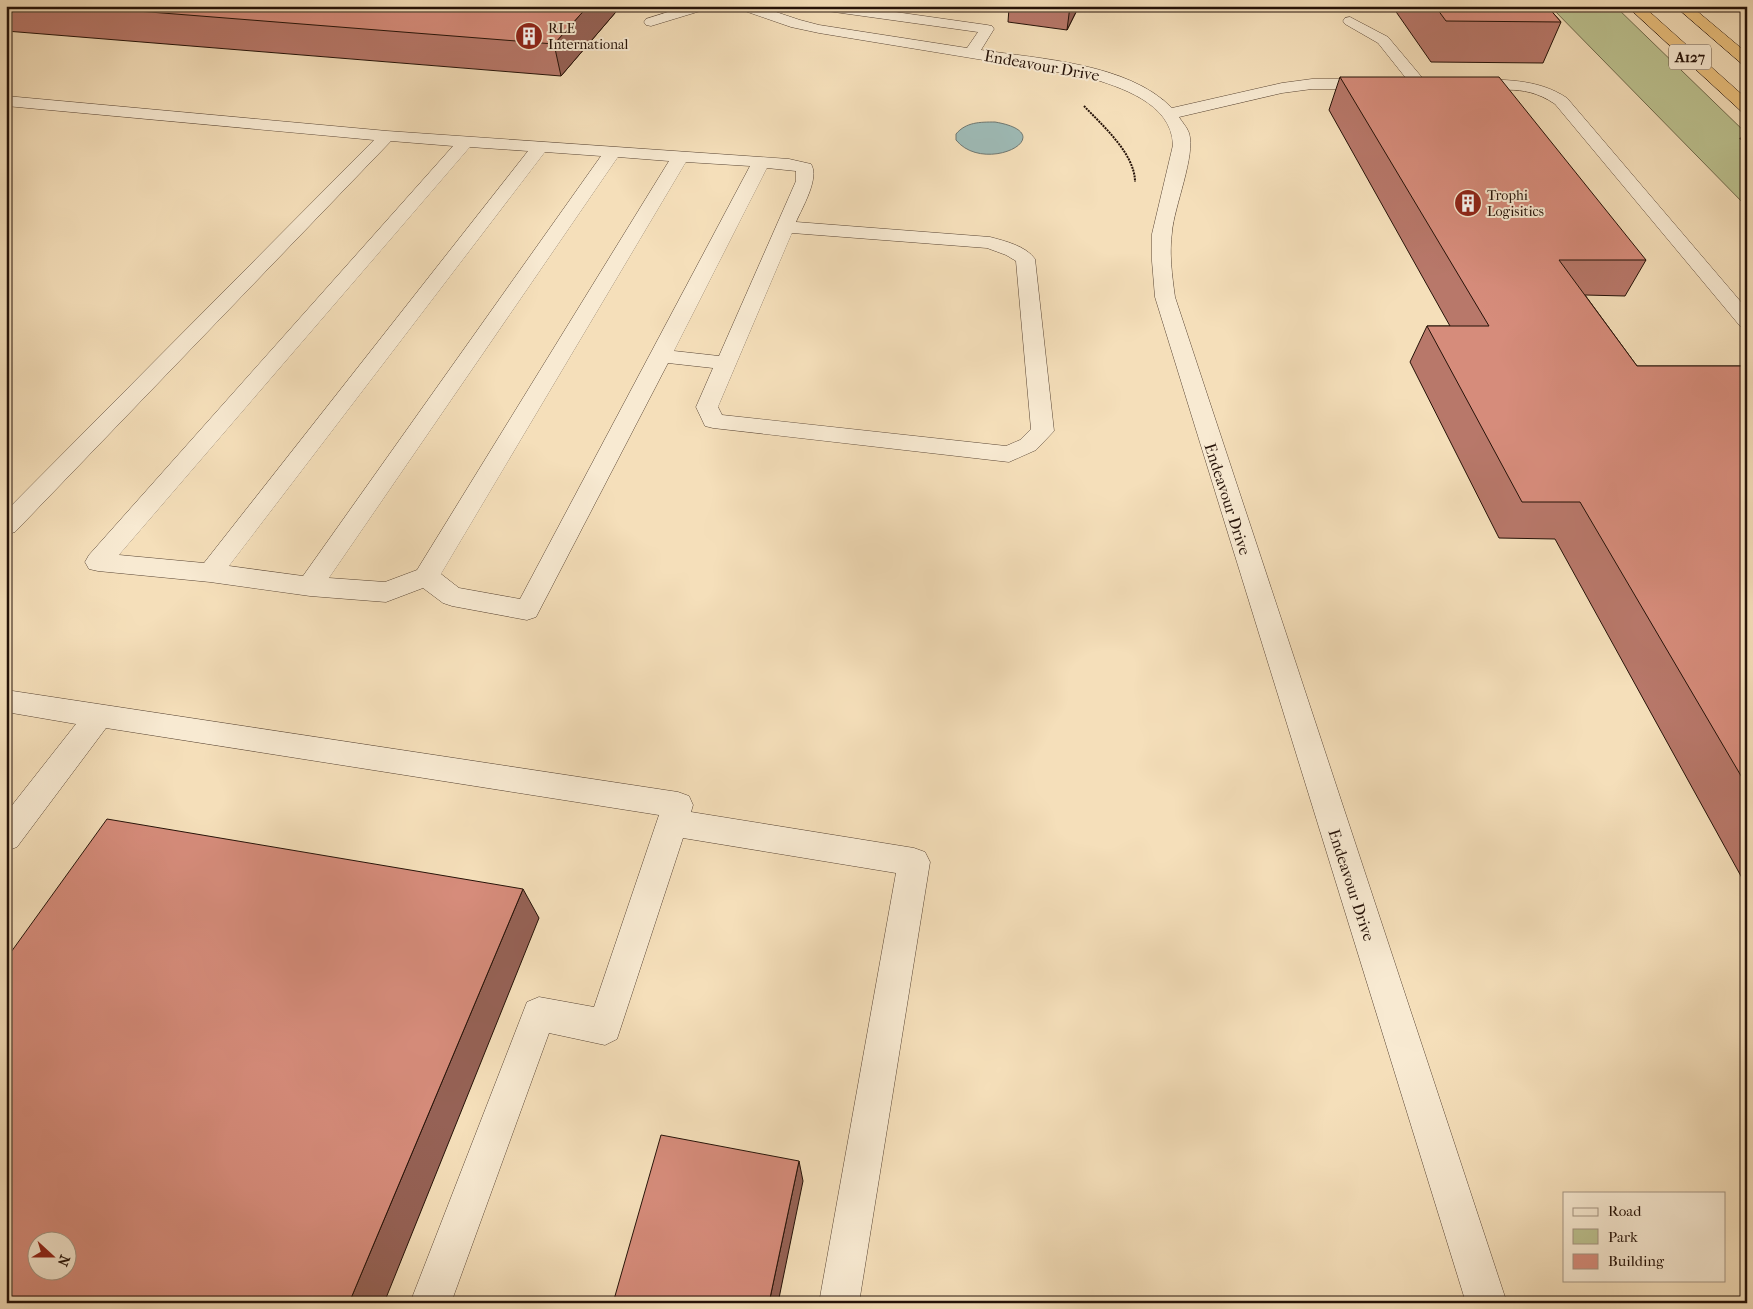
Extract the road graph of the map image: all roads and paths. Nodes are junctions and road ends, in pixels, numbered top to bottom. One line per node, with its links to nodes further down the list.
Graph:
1 (702, 6): 7 (street)
2 (744, 6): 8 (street, Endeavour Drive)
3 (820, 6): 8 (street)
4 (1634, 6): 13 (highway, A127)
5 (1686, 9): 9 (highway, A127)
6 (1350, 21): 10 (street)
7 (651, 22)
8 (971, 53): 14 (street, Endeavour Drive)
9 (1747, 61)
10 (1419, 84): 14 (street); 23 (street)
11 (6, 101): 15 (street)
12 (1078, 104): 21 (path)
13 (1747, 108)
14 (1170, 114): 36 (street, Endeavour Drive)
15 (387, 136): 16 (street); 26 (street)
16 (466, 141): 17 (street); 27 (street)
17 (540, 147): 18 (street); 27 (street)
18 (613, 152): 19 (street); 29 (street)
19 (680, 157): 20 (street); 28 (street)
20 (761, 162): 22 (street); 24 (street)
21 (1135, 189)
22 (785, 227): 25 (street); 25 (street)
23 (1747, 322)
24 (661, 356): 25 (street); 28 (street)
25 (726, 363)
26 (6, 526)
27 (210, 574): 29 (street)
28 (426, 577): 29 (street)
29 (310, 586)
30 (6, 701): 31 (street)
31 (99, 716): 32 (street); 33 (street)
32 (672, 823): 34 (street); 35 (street)
33 (6, 837)
34 (430, 1303)
35 (839, 1303)
36 (1486, 1303)

